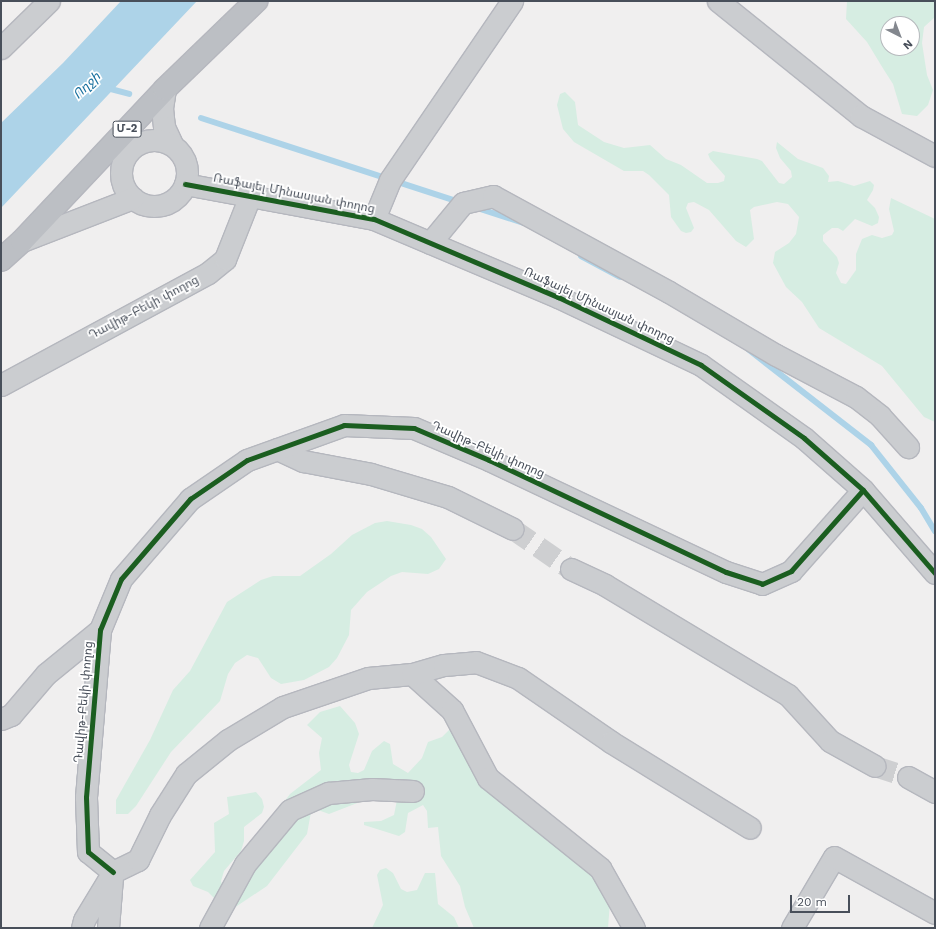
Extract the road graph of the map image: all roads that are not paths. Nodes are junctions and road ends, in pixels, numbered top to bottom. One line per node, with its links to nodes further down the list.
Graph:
1 (49, 1): 5 (street)
2 (256, 1): 6 (highway, Մ-2)
3 (512, 1): 12 (street)
4 (718, 1): 8 (street)
5 (1, 48)
6 (165, 89): 7 (street); 13 (highway, Մ-2)
7 (172, 144): 9 (street); 11 (street)
8 (935, 156)
9 (185, 184): 10 (street, Ռաֆայել Մինասյան փողոց); 11 (street)
10 (250, 196): 12 (street, Ռաֆայել Մինասյան փողոց); 16 (street, Դավիթ-Բեկի փողոց)
11 (133, 198): 13 (street)
12 (374, 219): 14 (street, Ռաֆայել Մինասյան փողոց)
13 (22, 241): 15 (highway, Մ-2)
14 (430, 243): 17 (street); 19 (street, Ռաֆայել Մինասյան փողոց)
15 (1, 260)
16 (1, 385)
17 (908, 447)
18 (277, 449): 19 (street, Դավիթ-Բեկի փողոց); 20 (street); 23 (street, Դավիթ-Բեկի փողոց)
19 (863, 490): 22 (street, Ռաֆայել Մինասյան փողոց)
20 (513, 529)
21 (571, 569): 26 (street)
22 (935, 573)
23 (100, 630): 25 (street, Դավիթ-Բեկի փողոց); 31 (street, Դավիթ-Բեկի փողոց)
24 (412, 674): 30 (street); 31 (street); 36 (street)
25 (1, 719)
26 (875, 766)
27 (908, 777): 29 (street)
28 (413, 791): 35 (street)
29 (935, 792)
30 (750, 828)
31 (113, 872): 33 (street); 34 (street)
32 (935, 913): 37 (street)
33 (82, 928)
34 (108, 928)
35 (210, 928)
36 (634, 928)
37 (792, 928)

